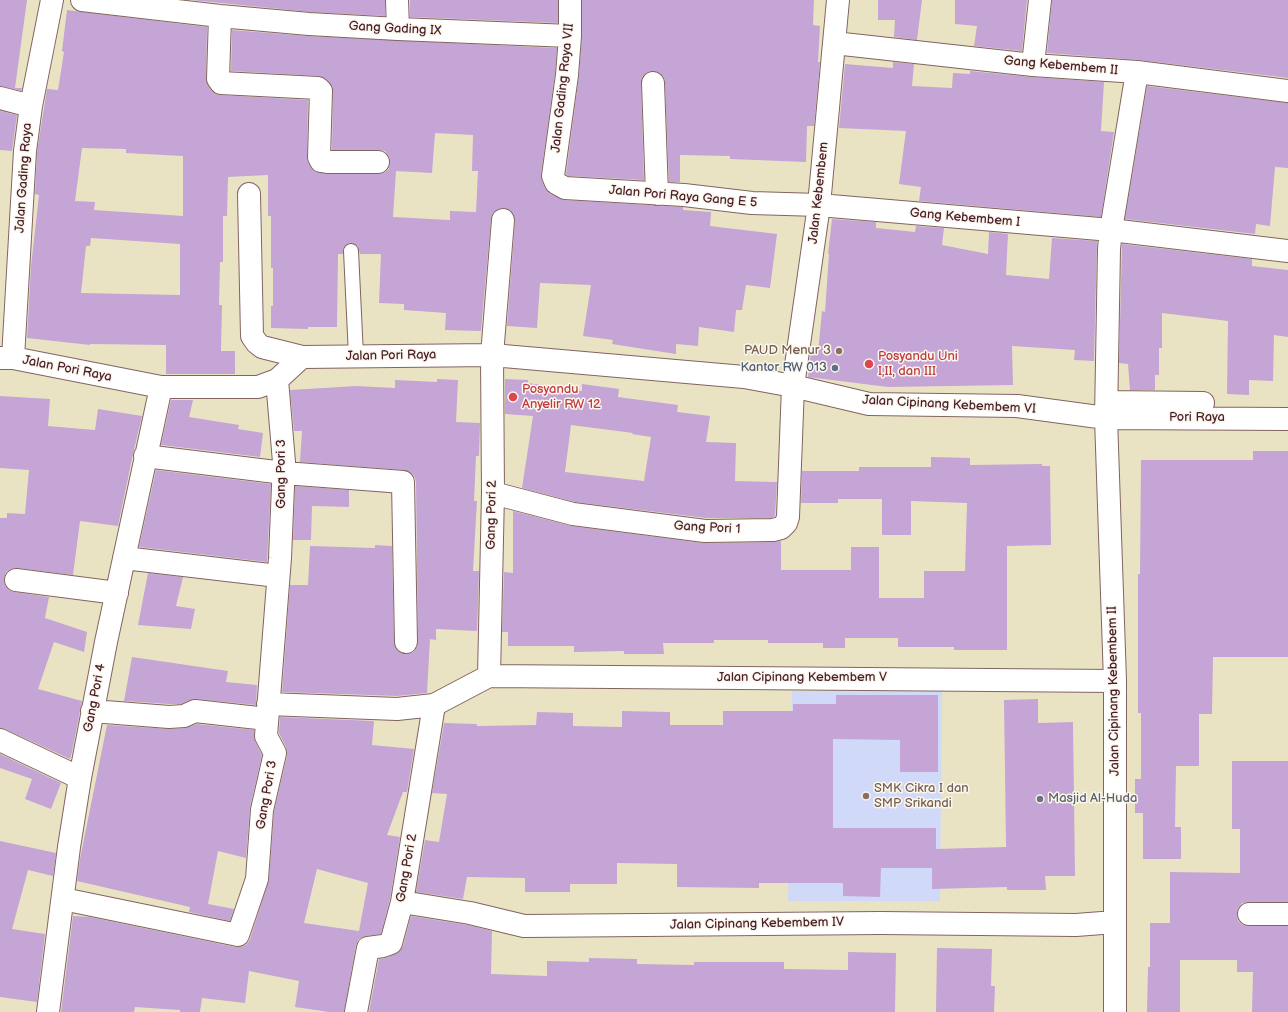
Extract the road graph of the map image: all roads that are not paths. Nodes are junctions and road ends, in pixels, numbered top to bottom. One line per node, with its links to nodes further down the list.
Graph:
1 (52, 0): 16 (street, Jalan Gading Raya)
2 (82, 0): 7 (street, Gang Gading IX)
3 (397, 0): 8 (street)
4 (570, 0): 9 (street, Jalan Gading Raya VII)
5 (838, 0): 10 (street, Jalan Kebembem)
6 (1040, 0): 11 (street)
7 (220, 16): 8 (street, Gang Gading IX); 17 (street)
8 (398, 29): 9 (street, Gang Gading IX)
9 (570, 36): 18 (street, Jalan Gading Raya VII)
10 (834, 43): 11 (street, Gang Kebembem II); 21 (street, Jalan Kebembem)
11 (1033, 65): 12 (street, Gang Kebembem II)
12 (1137, 72): 14 (street, Gang Kebembem II); 23 (street)
13 (653, 83): 20 (street)
14 (1288, 91)
15 (0, 98): 16 (street)
16 (31, 106): 29 (street, Jalan Gading Raya)
17 (378, 162)
18 (553, 176): 20 (street, Jalan Pori Raya Gang E 5)
19 (249, 194): 28 (street)
20 (657, 194): 21 (street, Jalan Pori Raya Gang E 5)
21 (820, 206): 23 (street, Gang Kebembem I); 31 (street, Jalan Kebembem)
22 (503, 220): 26 (street, Gang Pori 2)
23 (1111, 230): 24 (street, Gang Kebembem I); 34 (street, Jalan Cipinang Kebembem II)
24 (1288, 250)
25 (351, 251): 27 (lane)
26 (492, 355): 27 (street, Jalan Pori Raya); 31 (street, Jalan Pori Raya); 38 (street, Gang Pori 2)
27 (356, 356): 28 (street, Jalan Pori Raya)
28 (302, 357): 30 (street, Jalan Pori Raya)
29 (6, 358): 32 (street, Jalan Pori Raya)
30 (277, 380): 32 (street, Jalan Pori Raya); 37 (street, Gang Pori 3)
31 (793, 386): 34 (street, Jalan Cipinang Kebembem VI); 38 (street, Gang Pori 1)
32 (161, 387): 36 (street, Gang Pori 4)
33 (1288, 405): 34 (street)
34 (1106, 410): 35 (street, Pori Raya); 45 (street, Jalan Cipinang Kebembem II)
35 (1288, 419)
36 (146, 456): 37 (street); 39 (street, Gang Pori 4)
37 (284, 473): 40 (street, Gang Pori 3); 43 (street)
38 (493, 493): 44 (street, Gang Pori 2)
39 (124, 558): 40 (street); 42 (street, Gang Pori 4)
40 (278, 576): 48 (street, Gang Pori 3)
41 (16, 580): 42 (street)
42 (117, 593): 47 (street, Gang Pori 4)
43 (406, 642)
44 (489, 676): 45 (street, Jalan Cipinang Kebembem V); 46 (street)
45 (1115, 680): 55 (street, Jalan Cipinang Kebembem II)
46 (434, 705): 48 (street); 52 (street, Gang Pori 2)
47 (92, 711): 48 (street); 50 (street, Gang Pori 4)
48 (268, 712): 51 (street, Gang Pori 3)
49 (0, 740): 50 (street)
50 (80, 778): 51 (street, Gang Pori 4)
51 (63, 900): 56 (street, Gang Pori 4)
52 (402, 902): 55 (street, Jalan Cipinang Kebembem IV); 57 (street, Gang Pori 2)
53 (1249, 914): 54 (street)
54 (1288, 914)
55 (1115, 922): 58 (street, Jalan Cipinang Kebembem II)
56 (48, 1012)
57 (356, 1012)
58 (1115, 1012)

